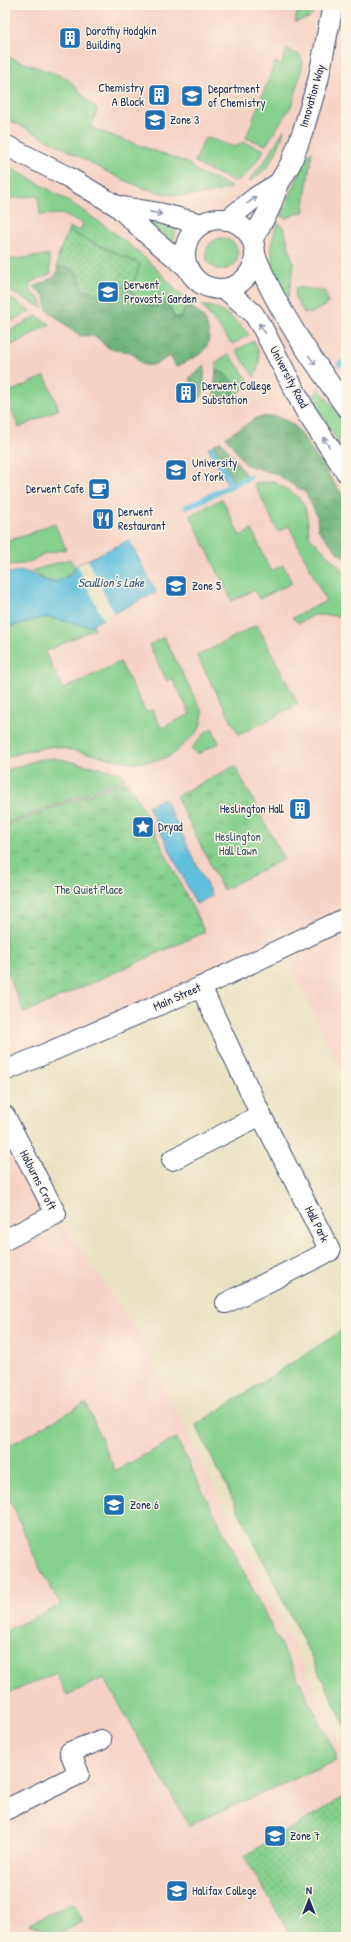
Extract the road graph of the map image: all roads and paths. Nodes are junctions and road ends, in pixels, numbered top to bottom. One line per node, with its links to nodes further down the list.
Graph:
1 (333, 5): 3 (street, Innovation Way)
2 (5, 145): 4 (street)
3 (279, 183): 5 (street, Innovation Way, one-way to 3); 7 (street, Innovation Way)
4 (118, 206): 6 (street, one-way to 6); 8 (street)
5 (227, 220): 6 (street); 7 (street)
6 (202, 224): 8 (street)
7 (254, 247): 9 (street); 10 (street, one-way to 10)
8 (188, 268): 9 (street)
9 (225, 289): 11 (street, University Road, one-way to 9)
10 (346, 407)
11 (346, 472)
12 (346, 918): 13 (street, Main Street)
13 (201, 987): 14 (street, Main Street); 15 (street, Hall Park)
14 (5, 1071)
15 (261, 1115): 17 (street); 19 (street, Hall Park)
16 (5, 1116): 18 (street, Holburns Croft)
17 (172, 1160)
18 (5, 1240)
19 (226, 1303)
20 (101, 1740): 21 (street)
21 (5, 1810)

